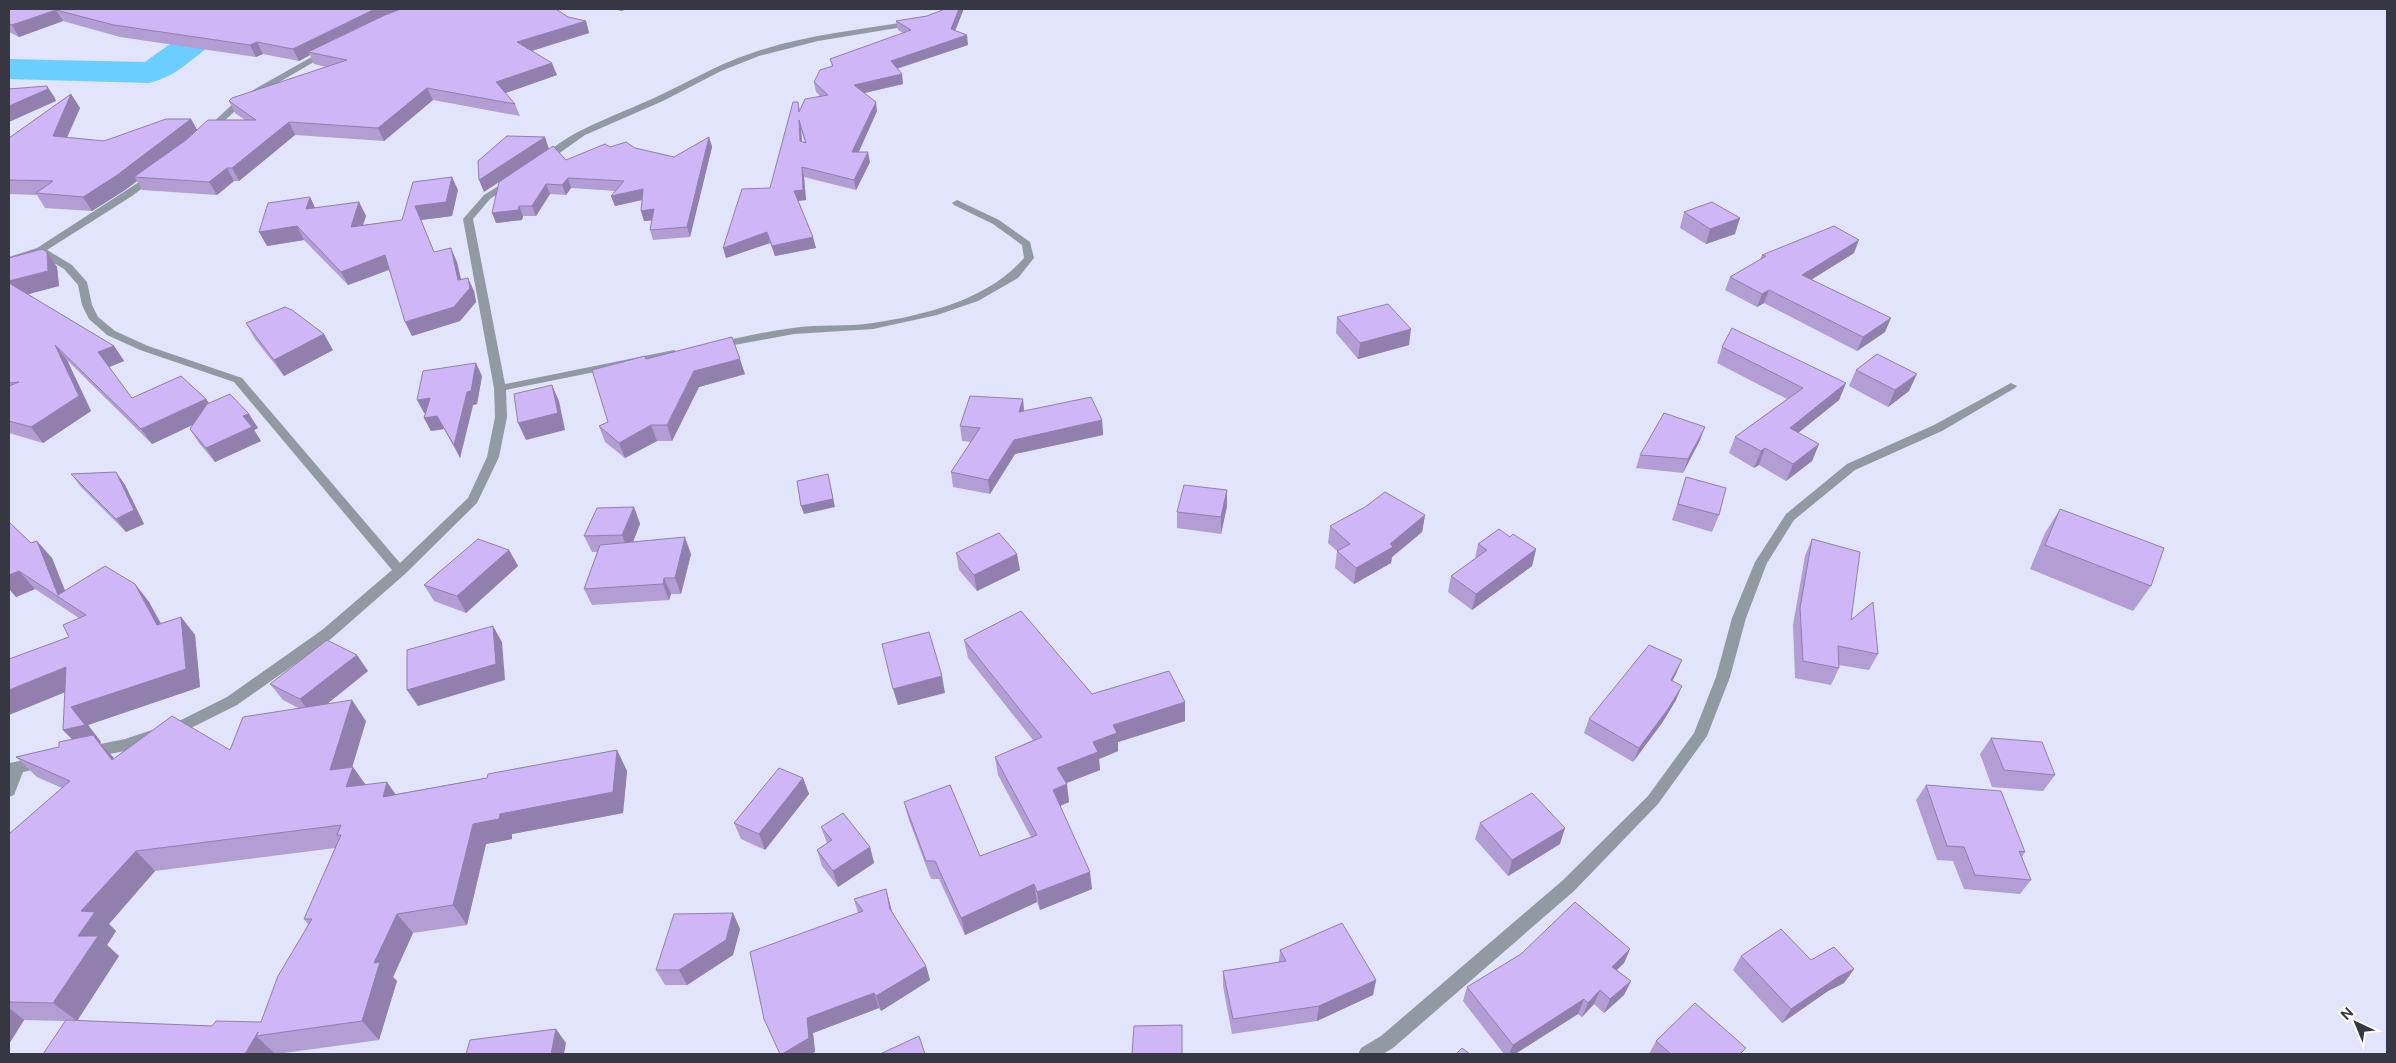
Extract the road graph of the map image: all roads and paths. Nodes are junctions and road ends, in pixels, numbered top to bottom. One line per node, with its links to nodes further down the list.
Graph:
1 (928, 21): 4 (street)
2 (334, 48): 3 (street)
3 (202, 137)
4 (538, 164)
5 (159, 172): 8 (street)
6 (523, 174): 13 (street)
7 (957, 203): 10 (street)
8 (40, 250): 9 (street); 14 (street)
9 (9, 260)
10 (710, 346)
11 (682, 352): 13 (street)
12 (2011, 386): 19 (street)
13 (500, 388): 14 (street)
14 (400, 571): 15 (street)
15 (80, 754)
16 (53, 760): 17 (street)
17 (13, 768): 18 (street)
18 (9, 791)
19 (1367, 1054)

